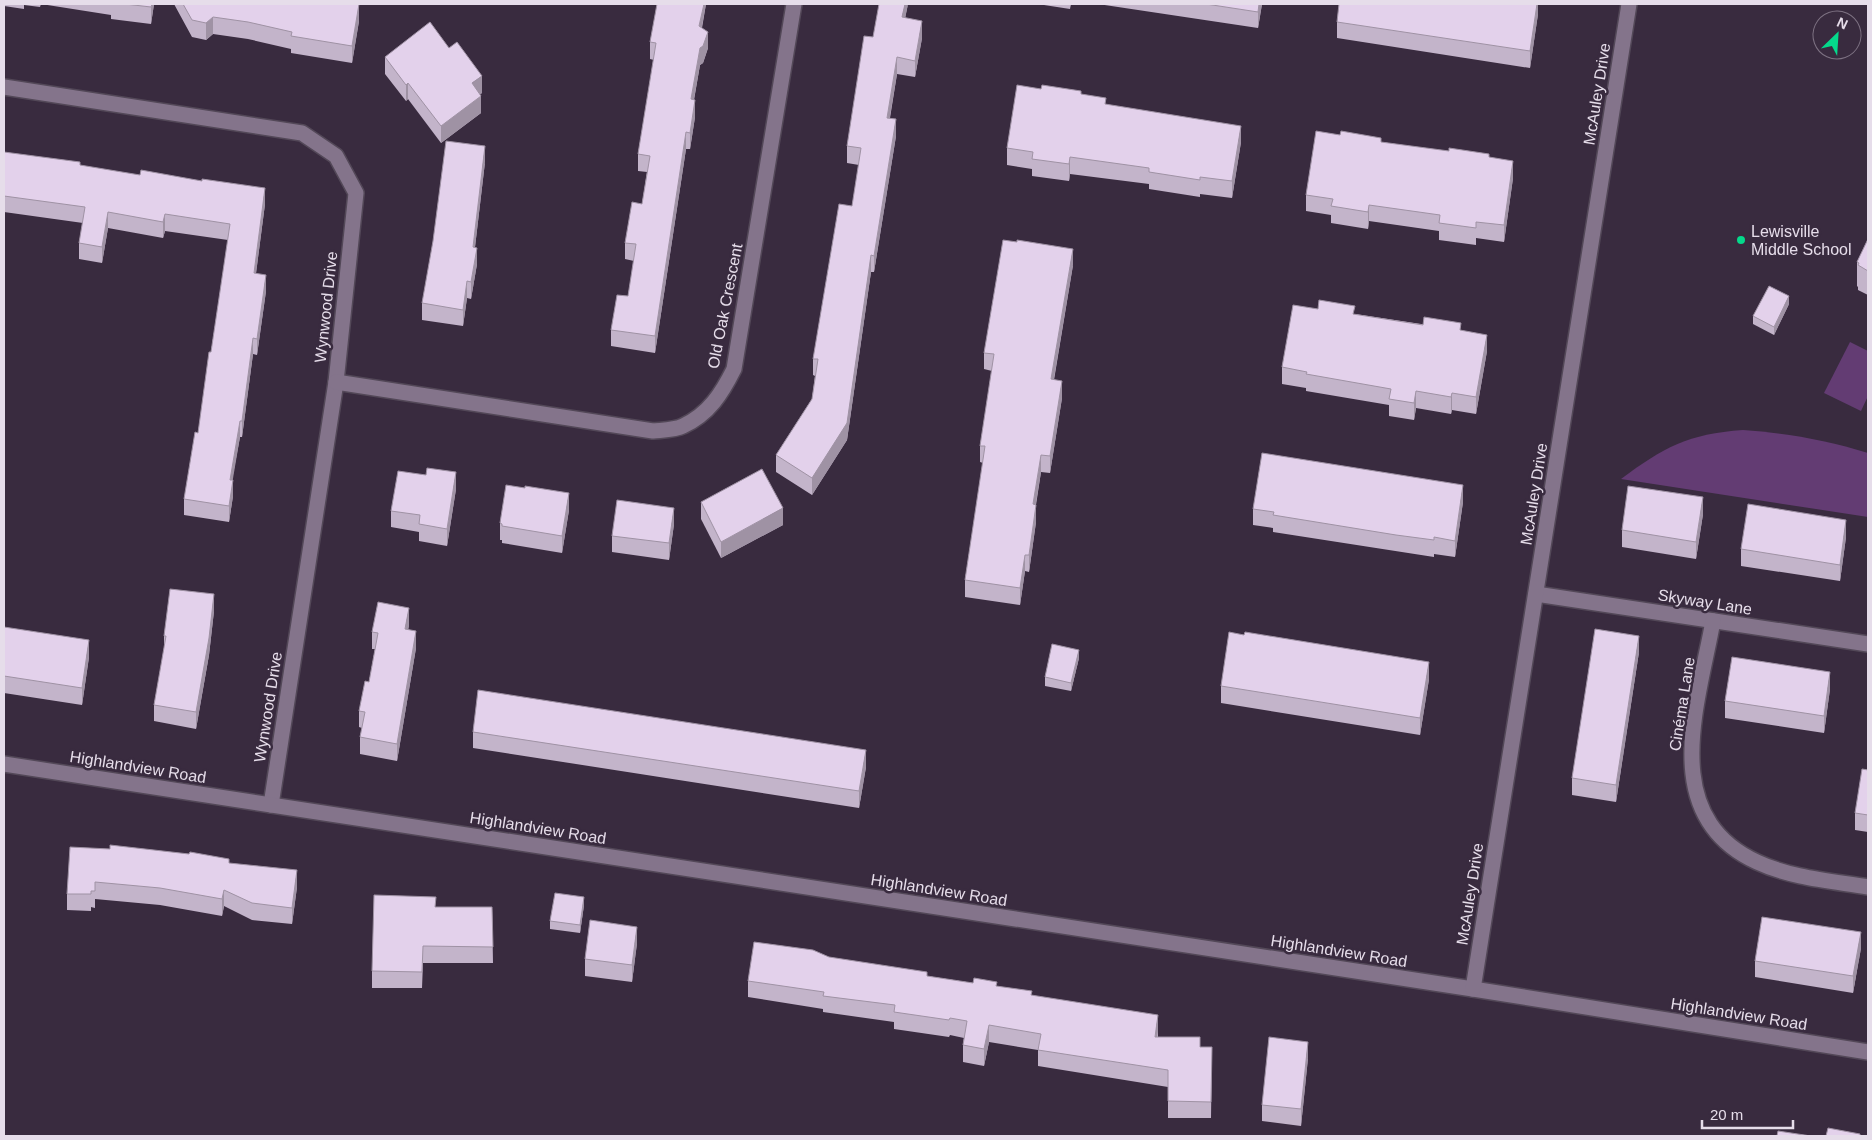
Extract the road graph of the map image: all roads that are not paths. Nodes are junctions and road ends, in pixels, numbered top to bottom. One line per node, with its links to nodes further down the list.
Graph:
1 (794, 4): 4 (street, Old Oak Crescent)
2 (1629, 4): 5 (street, McAuley Drive)
3 (4, 87): 4 (street, Wynwood Drive)
4 (336, 382): 9 (street, Wynwood Drive)
5 (1536, 594): 6 (street, Skyway Lane); 11 (street, McAuley Drive)
6 (1713, 621): 7 (street, Skyway Lane); 10 (street, Cinéma Lane)
7 (1868, 644)
8 (4, 764): 9 (street, Highlandview Road)
9 (271, 805): 11 (street, Highlandview Road)
10 (1868, 887)
11 (1473, 989): 12 (street, Highlandview Road)
12 (1868, 1052)

